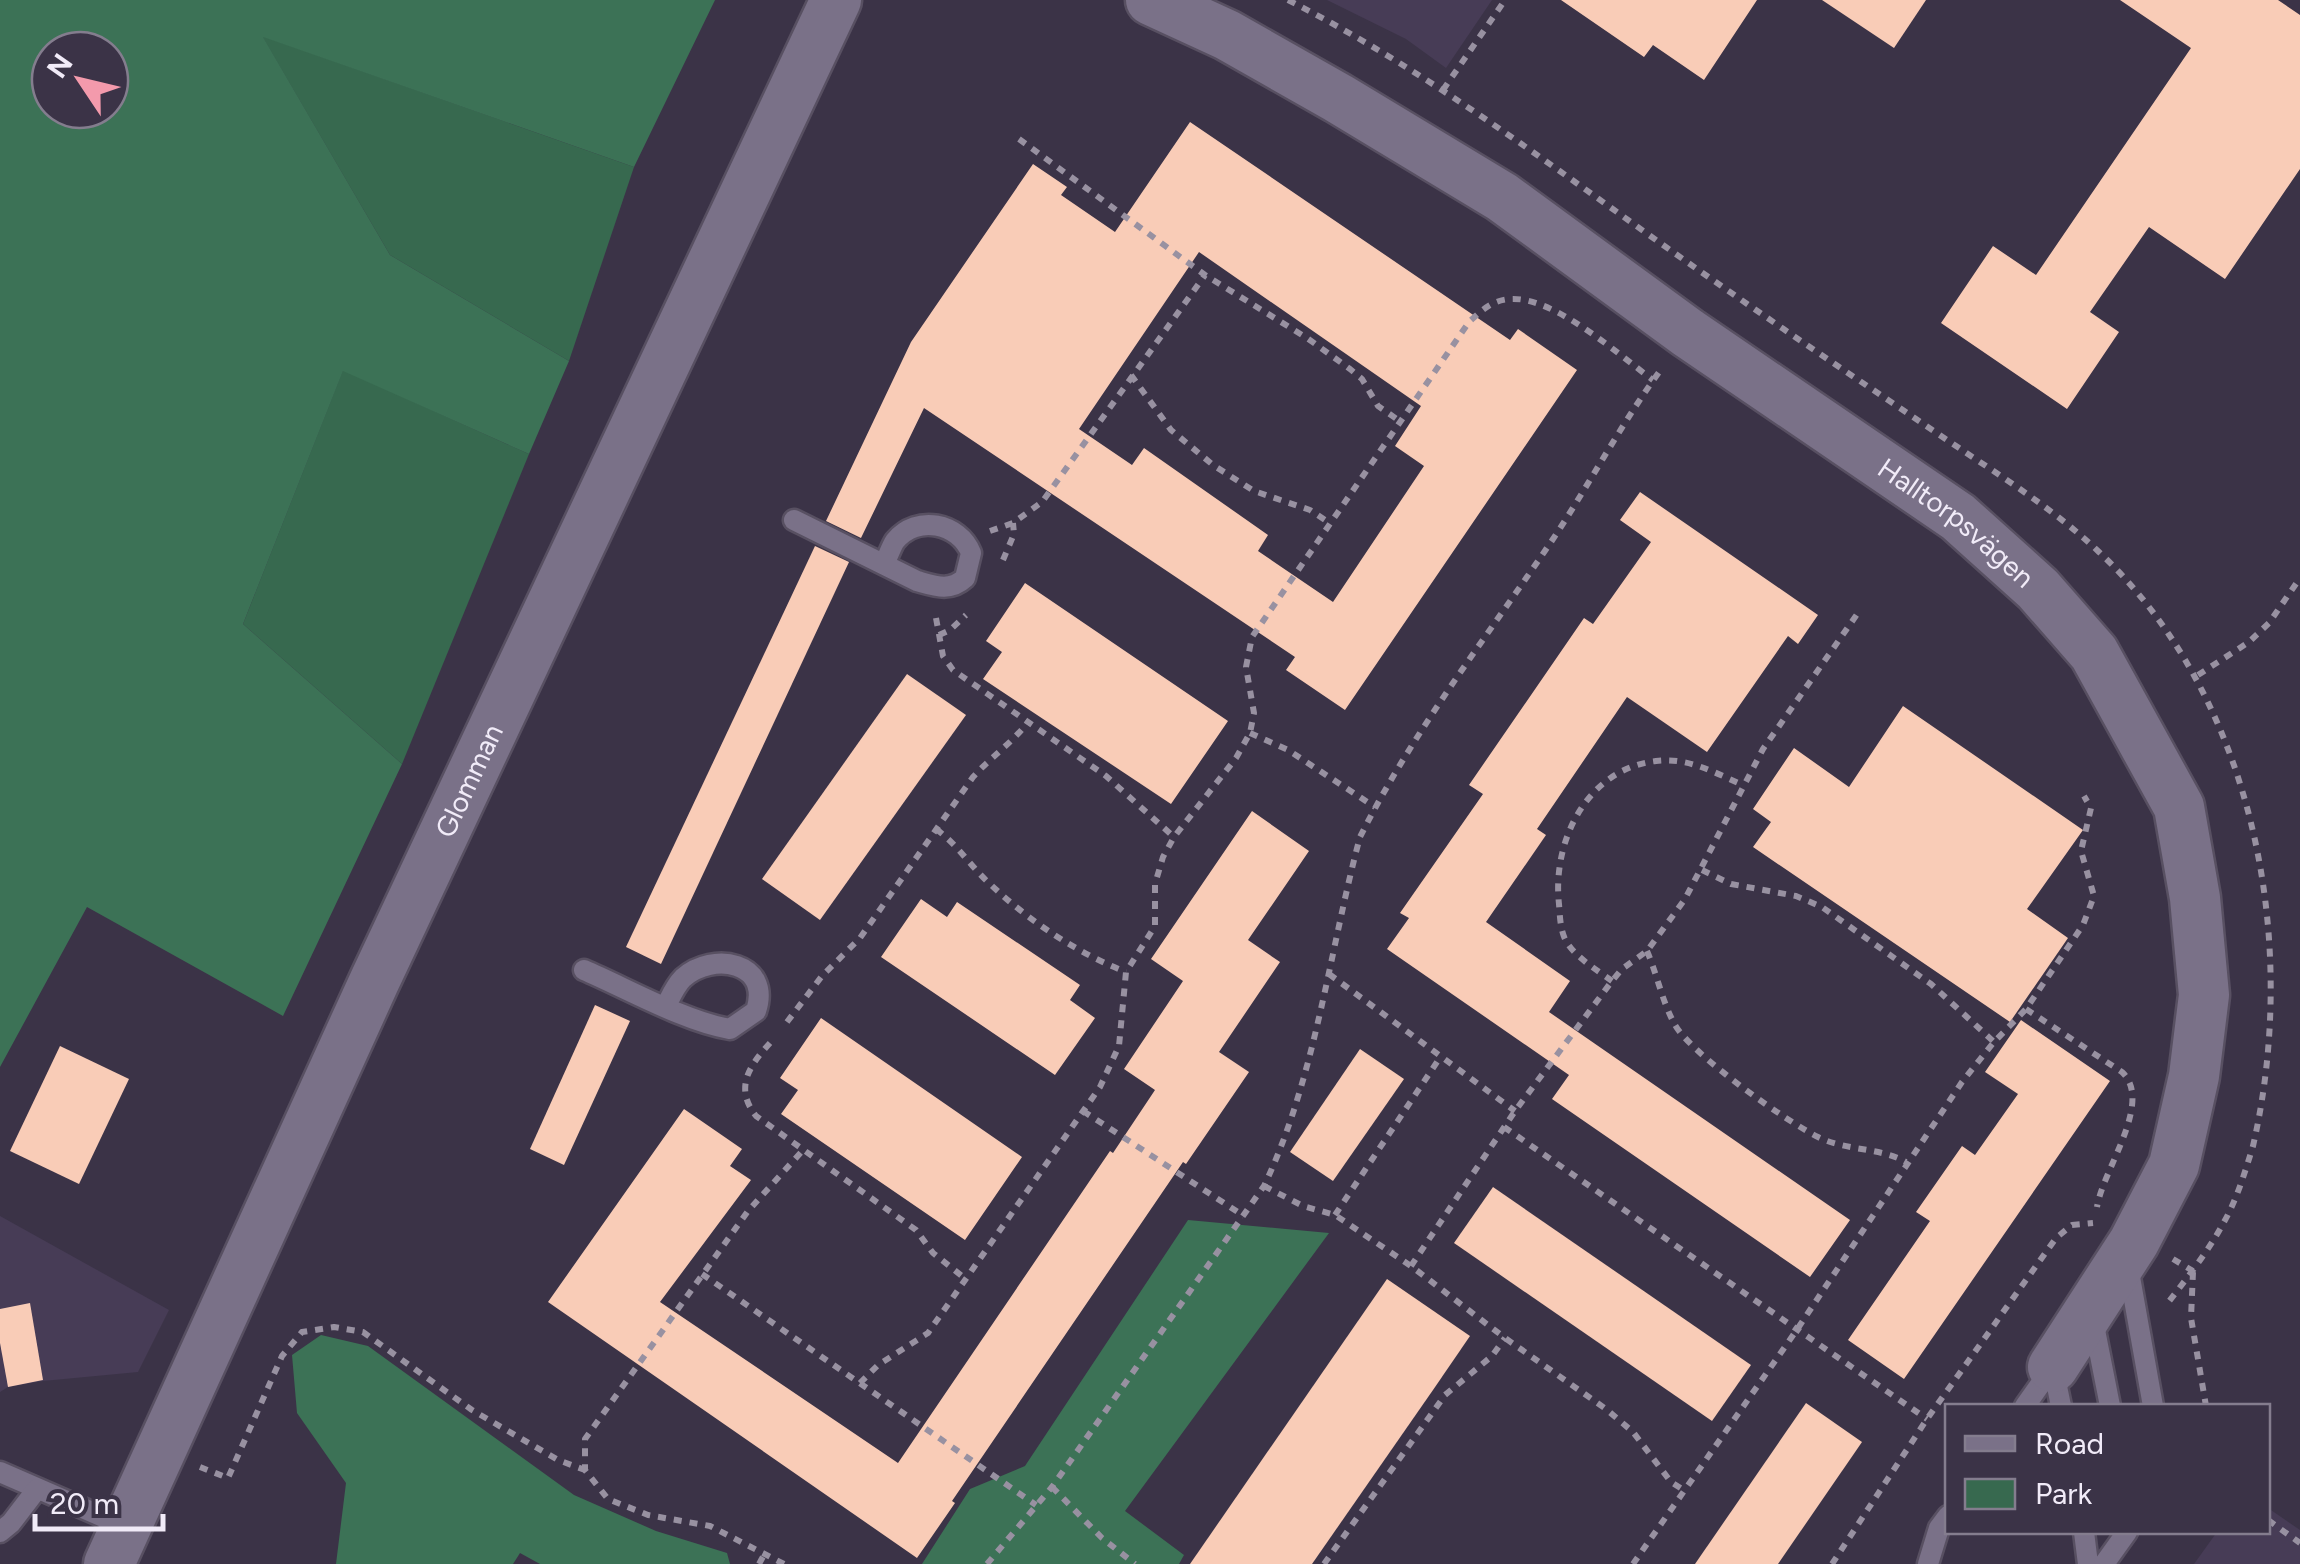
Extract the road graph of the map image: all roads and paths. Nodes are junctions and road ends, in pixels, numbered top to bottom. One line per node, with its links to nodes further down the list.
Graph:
1 (836, 0): 62 (street, Glomman)
2 (1151, 0): 8 (street, Halltorpsvägen)
3 (1288, 0): 4 (path)
4 (1505, 0)
5 (1019, 139): 6 (path)
6 (1204, 275): 9 (path); 11 (path)
7 (1720, 286): 8 (path)
8 (1688, 332): 10 (path); 47 (street, Halltorpsvägen)
9 (1131, 375): 13 (path); 14 (path)
10 (1654, 380): 11 (path); 24 (path)
11 (1401, 422): 13 (path)
12 (794, 520): 15 (lane)
13 (1332, 524): 21 (path)
14 (966, 540): 15 (lane); 17 (lane)
15 (884, 564): 17 (lane)
16 (2300, 578): 19 (path)
17 (938, 587): 20 (path)
18 (1860, 610): 22 (path)
19 (2198, 675)
20 (1029, 721): 25 (path); 26 (path)
21 (1250, 733): 24 (path); 26 (path)
22 (1743, 785): 27 (path); 32 (path)
23 (2084, 796): 34 (path)
24 (1375, 807): 31 (path)
25 (936, 830): 30 (path); 35 (path)
26 (1174, 837): 30 (path)
27 (1702, 870): 28 (path); 37 (path)
28 (1646, 951): 32 (path); 43 (path)
29 (584, 970): 33 (lane)
30 (1126, 972): 39 (path)
31 (1329, 974): 38 (path); 44 (path)
32 (1612, 981): 40 (path)
33 (666, 1006)
34 (2026, 1009): 37 (path); 47 (path)
35 (782, 1029)
36 (772, 1040): 42 (path)
37 (1994, 1042): 43 (path)
38 (1441, 1056): 40 (path); 46 (path)
39 (1084, 1111): 45 (path); 50 (path)
40 (1516, 1111): 41 (path)
41 (1504, 1127): 48 (path); 53 (path)
42 (804, 1149): 49 (path); 50 (path)
43 (1906, 1162): 53 (path)
44 (1264, 1186): 45 (path); 46 (path)
45 (1244, 1216): 65 (path)
46 (1334, 1216): 48 (path)
47 (2119, 1238): 51 (street, Halltorpsvägen); 59 (lane); 61 (path)
48 (1411, 1266): 54 (path)
49 (702, 1274): 55 (path); 63 (path)
50 (967, 1280): 55 (path)
51 (2091, 1309): 56 (street, Halltorpsvägen); 58 (lane)
52 (2161, 1312): 60 (path)
53 (1796, 1331): 61 (path); 67 (path)
54 (1505, 1338): 67 (path); 81 (path)
55 (860, 1383): 68 (path)
56 (2057, 1386): 57 (lane)
57 (2028, 1404)
58 (2110, 1404)
59 (2153, 1404)
60 (2206, 1404)
61 (1927, 1419): 83 (path)
62 (159, 1451): 63 (path); 75 (street, Glomman)
63 (585, 1470): 76 (path)
64 (0, 1472): 66 (lane)
65 (1052, 1486): 68 (path); 80 (path)
66 (37, 1488): 71 (lane); 75 (lane)
67 (1684, 1491): 82 (path)
68 (1036, 1505): 79 (path)
69 (1945, 1520): 84 (lane)
70 (2270, 1521): 74 (path)
71 (0, 1532)
72 (2084, 1534): 85 (lane)
73 (2126, 1534): 86 (lane)
74 (2300, 1543)
75 (118, 1546)
76 (764, 1553): 77 (path); 78 (path)
77 (759, 1564)
78 (784, 1564)
79 (987, 1564)
80 (1135, 1564)
81 (1324, 1564)
82 (1632, 1564)
83 (1832, 1564)
84 (1928, 1564)
85 (2088, 1564)
86 (2104, 1564)

